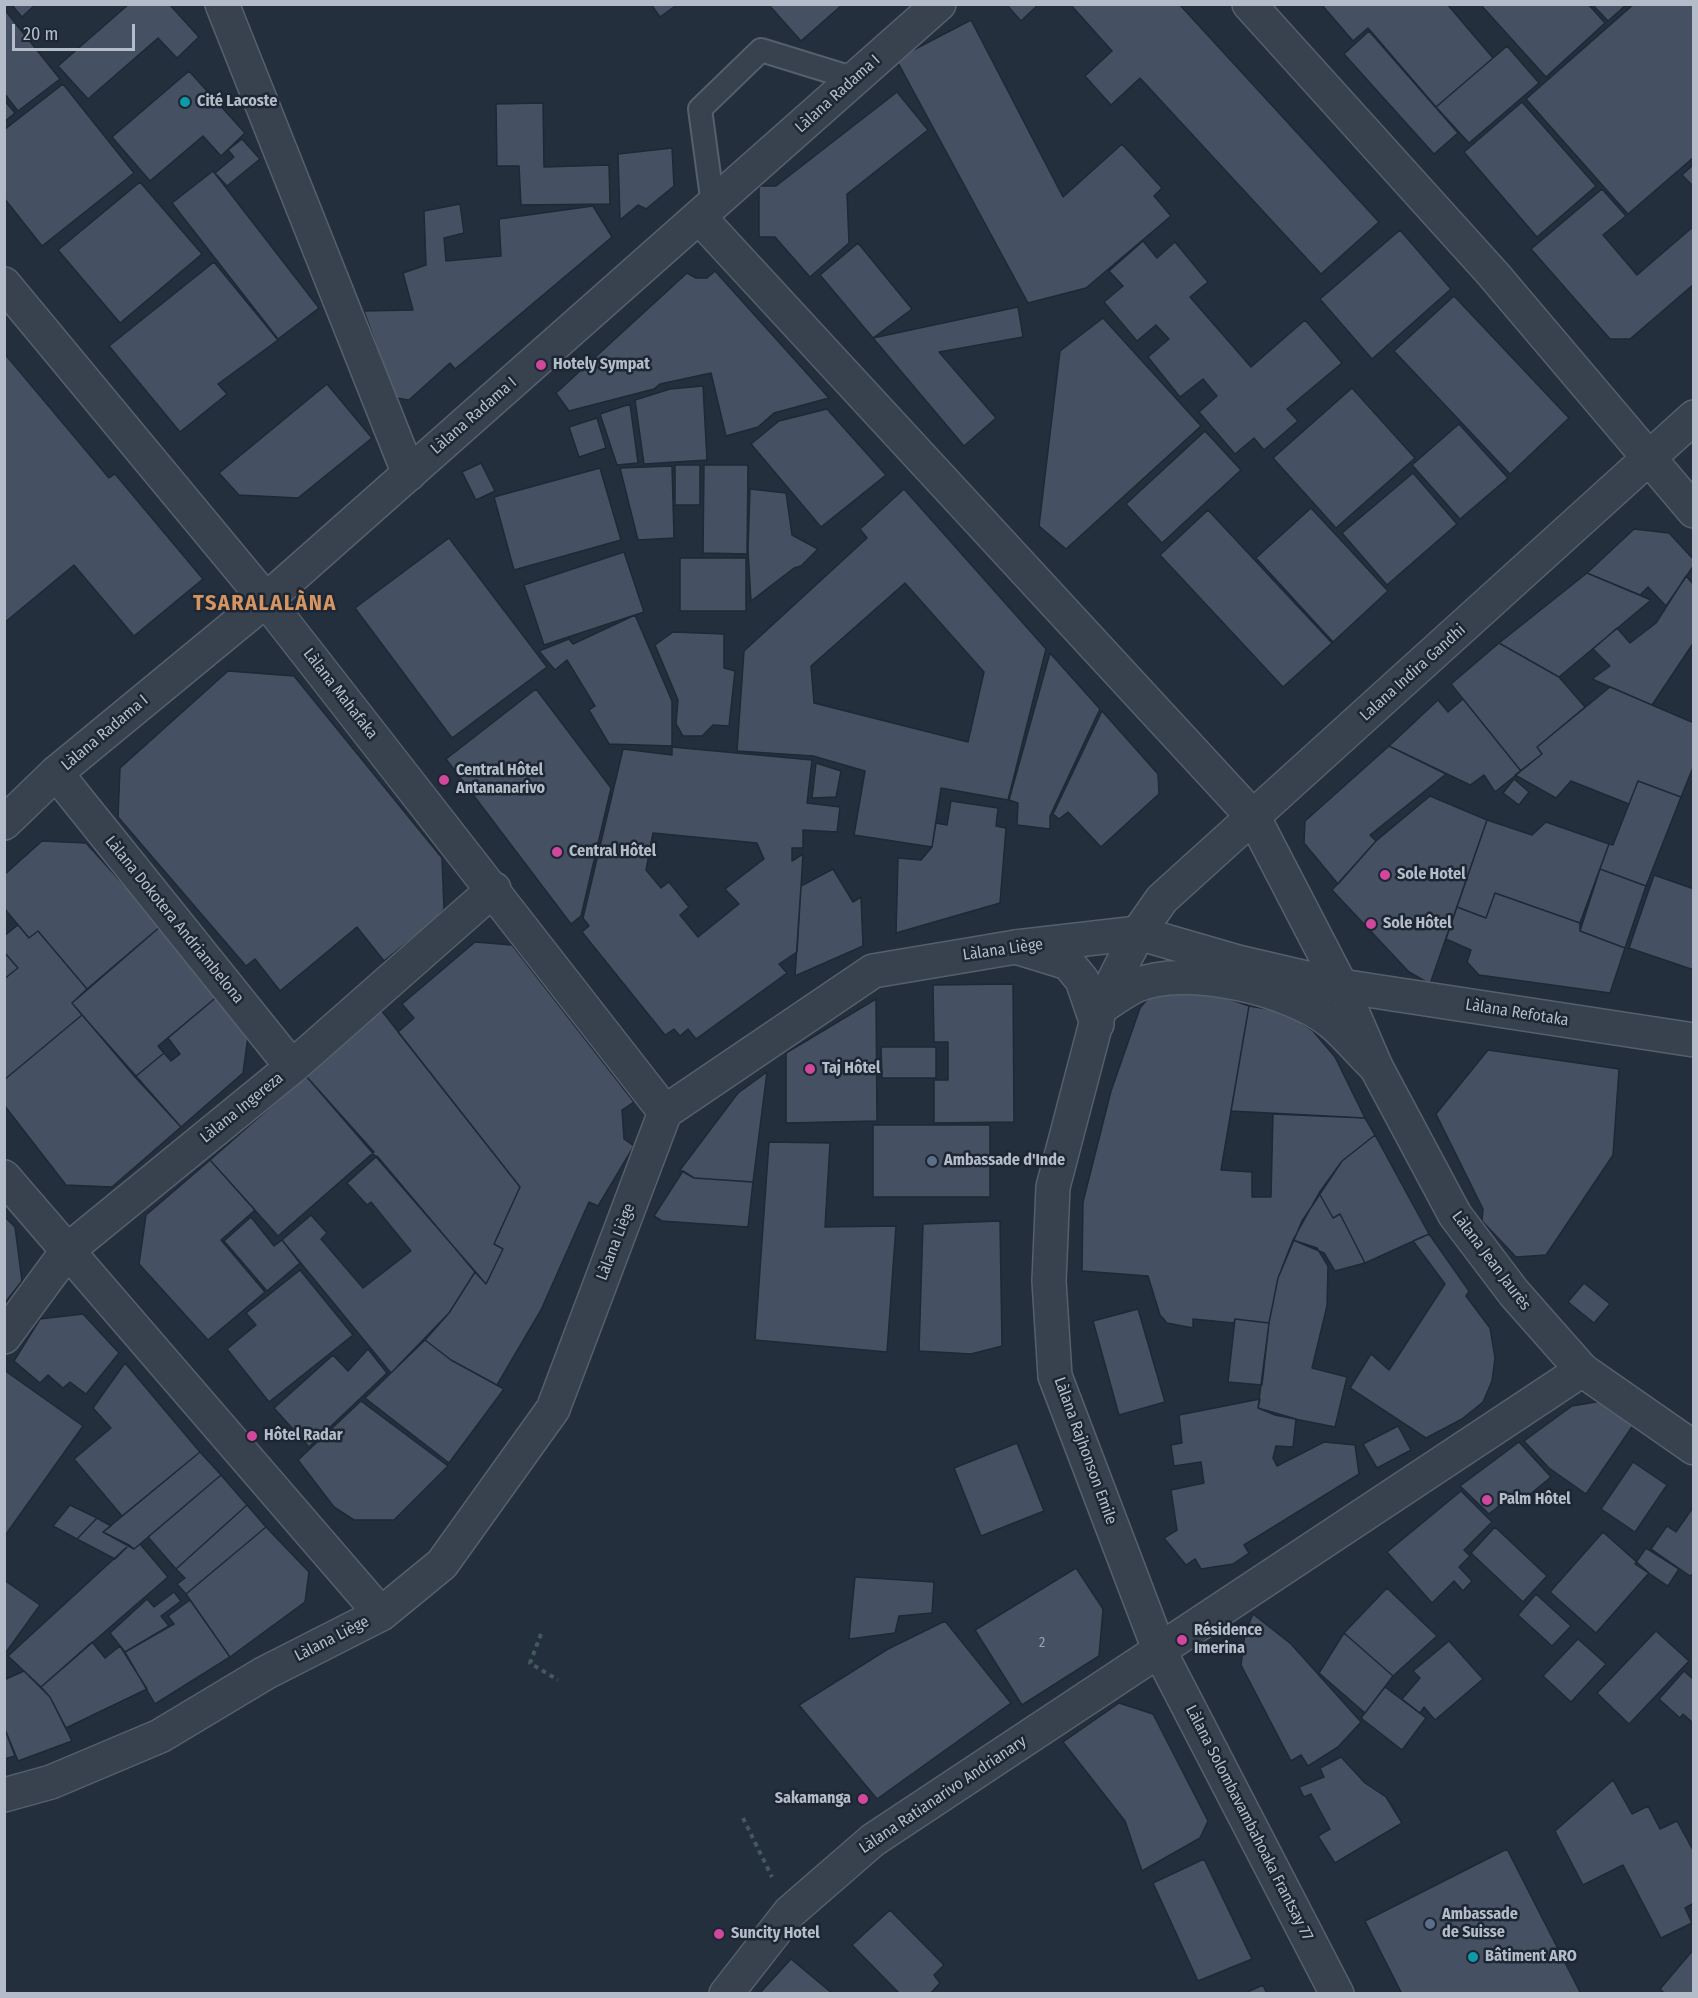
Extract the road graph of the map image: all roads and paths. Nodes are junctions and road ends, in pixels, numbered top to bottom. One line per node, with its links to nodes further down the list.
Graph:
1 (222, 4): 9 (street)
2 (939, 4): 4 (street, Làlana Radama I)
3 (1249, 4): 8 (street)
4 (855, 79): 5 (street, Làlana Radama I); 5 (lane)
5 (706, 212): 9 (street, Làlana Radama I); 13 (street, Làlana Jean Jaurès)
6 (4, 284): 11 (street, Làlana Mahafaka)
7 (1694, 417): 8 (street, Lalana Indira Gandhi)
8 (1648, 458): 10 (street); 13 (street, Lalana Indira Gandhi)
9 (409, 474): 11 (street, Làlana Radama I)
10 (1694, 512)
11 (266, 600): 12 (street, Làlana Radama I); 15 (street, Làlana Mahafaka)
12 (56, 773): 14 (street, Làlana Radama I); 21 (street, Làlana Dokotera Andriambelona)
13 (1254, 818): 16 (street, Lalana Indira Gandhi); 18 (street, Làlana Jean Jaurès)
14 (4, 823)
15 (494, 889): 21 (street, Làlana Ingereza); 23 (street, Làlana Mahafaka)
16 (1138, 933): 17 (street, Làlana Liège); 18 (street, Làlana Liège); 19 (street, Làlana Rajhonson Emile)
17 (1016, 947): 19 (street); 23 (street, Làlana Liège)
18 (1341, 986): 20 (street, Làlana Refotaka); 22 (street, Làlana Jean Jaurès)
19 (1099, 1016): 22 (street); 31 (street, Làlana Rajhonson Emile)
20 (1694, 1041)
21 (292, 1067): 25 (street, Làlana Ingereza)
22 (1376, 1067): 27 (street, Làlana Jean Jaurès)
23 (665, 1112): 29 (street, Làlana Liège)
24 (4, 1177): 25 (street)
25 (68, 1250): 26 (street, Làlana Ingereza); 29 (street)
26 (4, 1338)
27 (1582, 1370): 28 (street, Làlana Jean Jaurès); 31 (street, Làlana Ratianarivo Andrianary)
28 (1694, 1448)
29 (381, 1614): 33 (street, Làlana Liège)
30 (541, 1634): 32 (path)
31 (1160, 1652): 35 (street, Làlana Ratianarivo Andrianary); 37 (street, Làlana Solombavambahoaka Frantsay 77)
32 (558, 1680)
33 (4, 1795)
34 (743, 1818): 35 (path)
35 (790, 1912): 36 (street, Làlana Ratianarivo Andrianary)
36 (726, 1994)
37 (1338, 1994)

